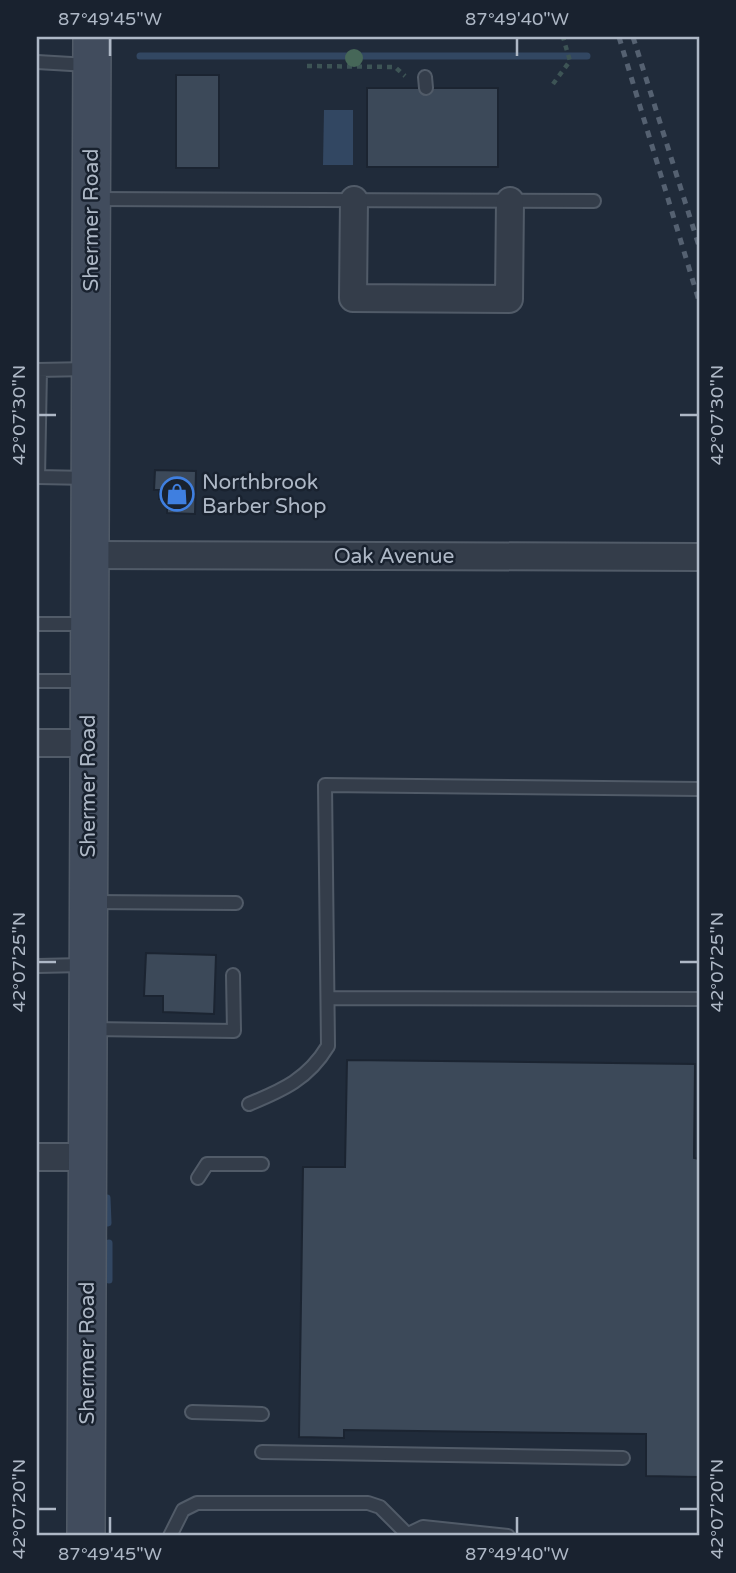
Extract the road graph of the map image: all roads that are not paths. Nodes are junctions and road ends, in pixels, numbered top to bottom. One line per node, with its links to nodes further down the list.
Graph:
1 (92, 51): 2 (lane); 3 (main road, Shermer Road)
2 (37, 62)
3 (91, 200): 4 (lane); 7 (main road, Shermer Road)
4 (354, 200): 5 (lane); 5 (street)
5 (509, 201): 6 (lane)
6 (594, 201)
7 (90, 369): 8 (lane); 10 (main road, Shermer Road)
8 (38, 370): 9 (lane)
9 (38, 477): 10 (lane)
10 (88, 478): 11 (main road, Shermer Road)
11 (88, 555): 12 (street, Oak Avenue); 14 (main road, Shermer Road)
12 (699, 557)
13 (37, 624): 14 (lane)
14 (88, 624): 16 (main road, Shermer Road)
15 (37, 681): 16 (lane)
16 (88, 681): 18 (main road, Shermer Road)
17 (37, 743): 18 (street)
18 (88, 743): 20 (main road, Shermer Road)
19 (699, 789): 25 (lane)
20 (88, 902): 21 (lane); 22 (main road, Shermer Road)
21 (236, 902)
22 (88, 965): 23 (lane); 27 (main road, Shermer Road)
23 (37, 966)
24 (233, 975): 27 (lane)
25 (328, 998): 26 (lane); 28 (lane)
26 (699, 999)
27 (88, 1029): 30 (main road, Shermer Road)
28 (249, 1104)
29 (37, 1157): 30 (street)
30 (88, 1157): 38 (main road, Shermer Road)
31 (262, 1164): 32 (lane)
32 (198, 1178)
33 (192, 1412): 34 (lane)
34 (262, 1413)
35 (262, 1452): 36 (lane)
36 (623, 1458)
37 (405, 1535): 39 (lane); 40 (lane)
38 (86, 1536)
39 (170, 1536)
40 (508, 1536)

